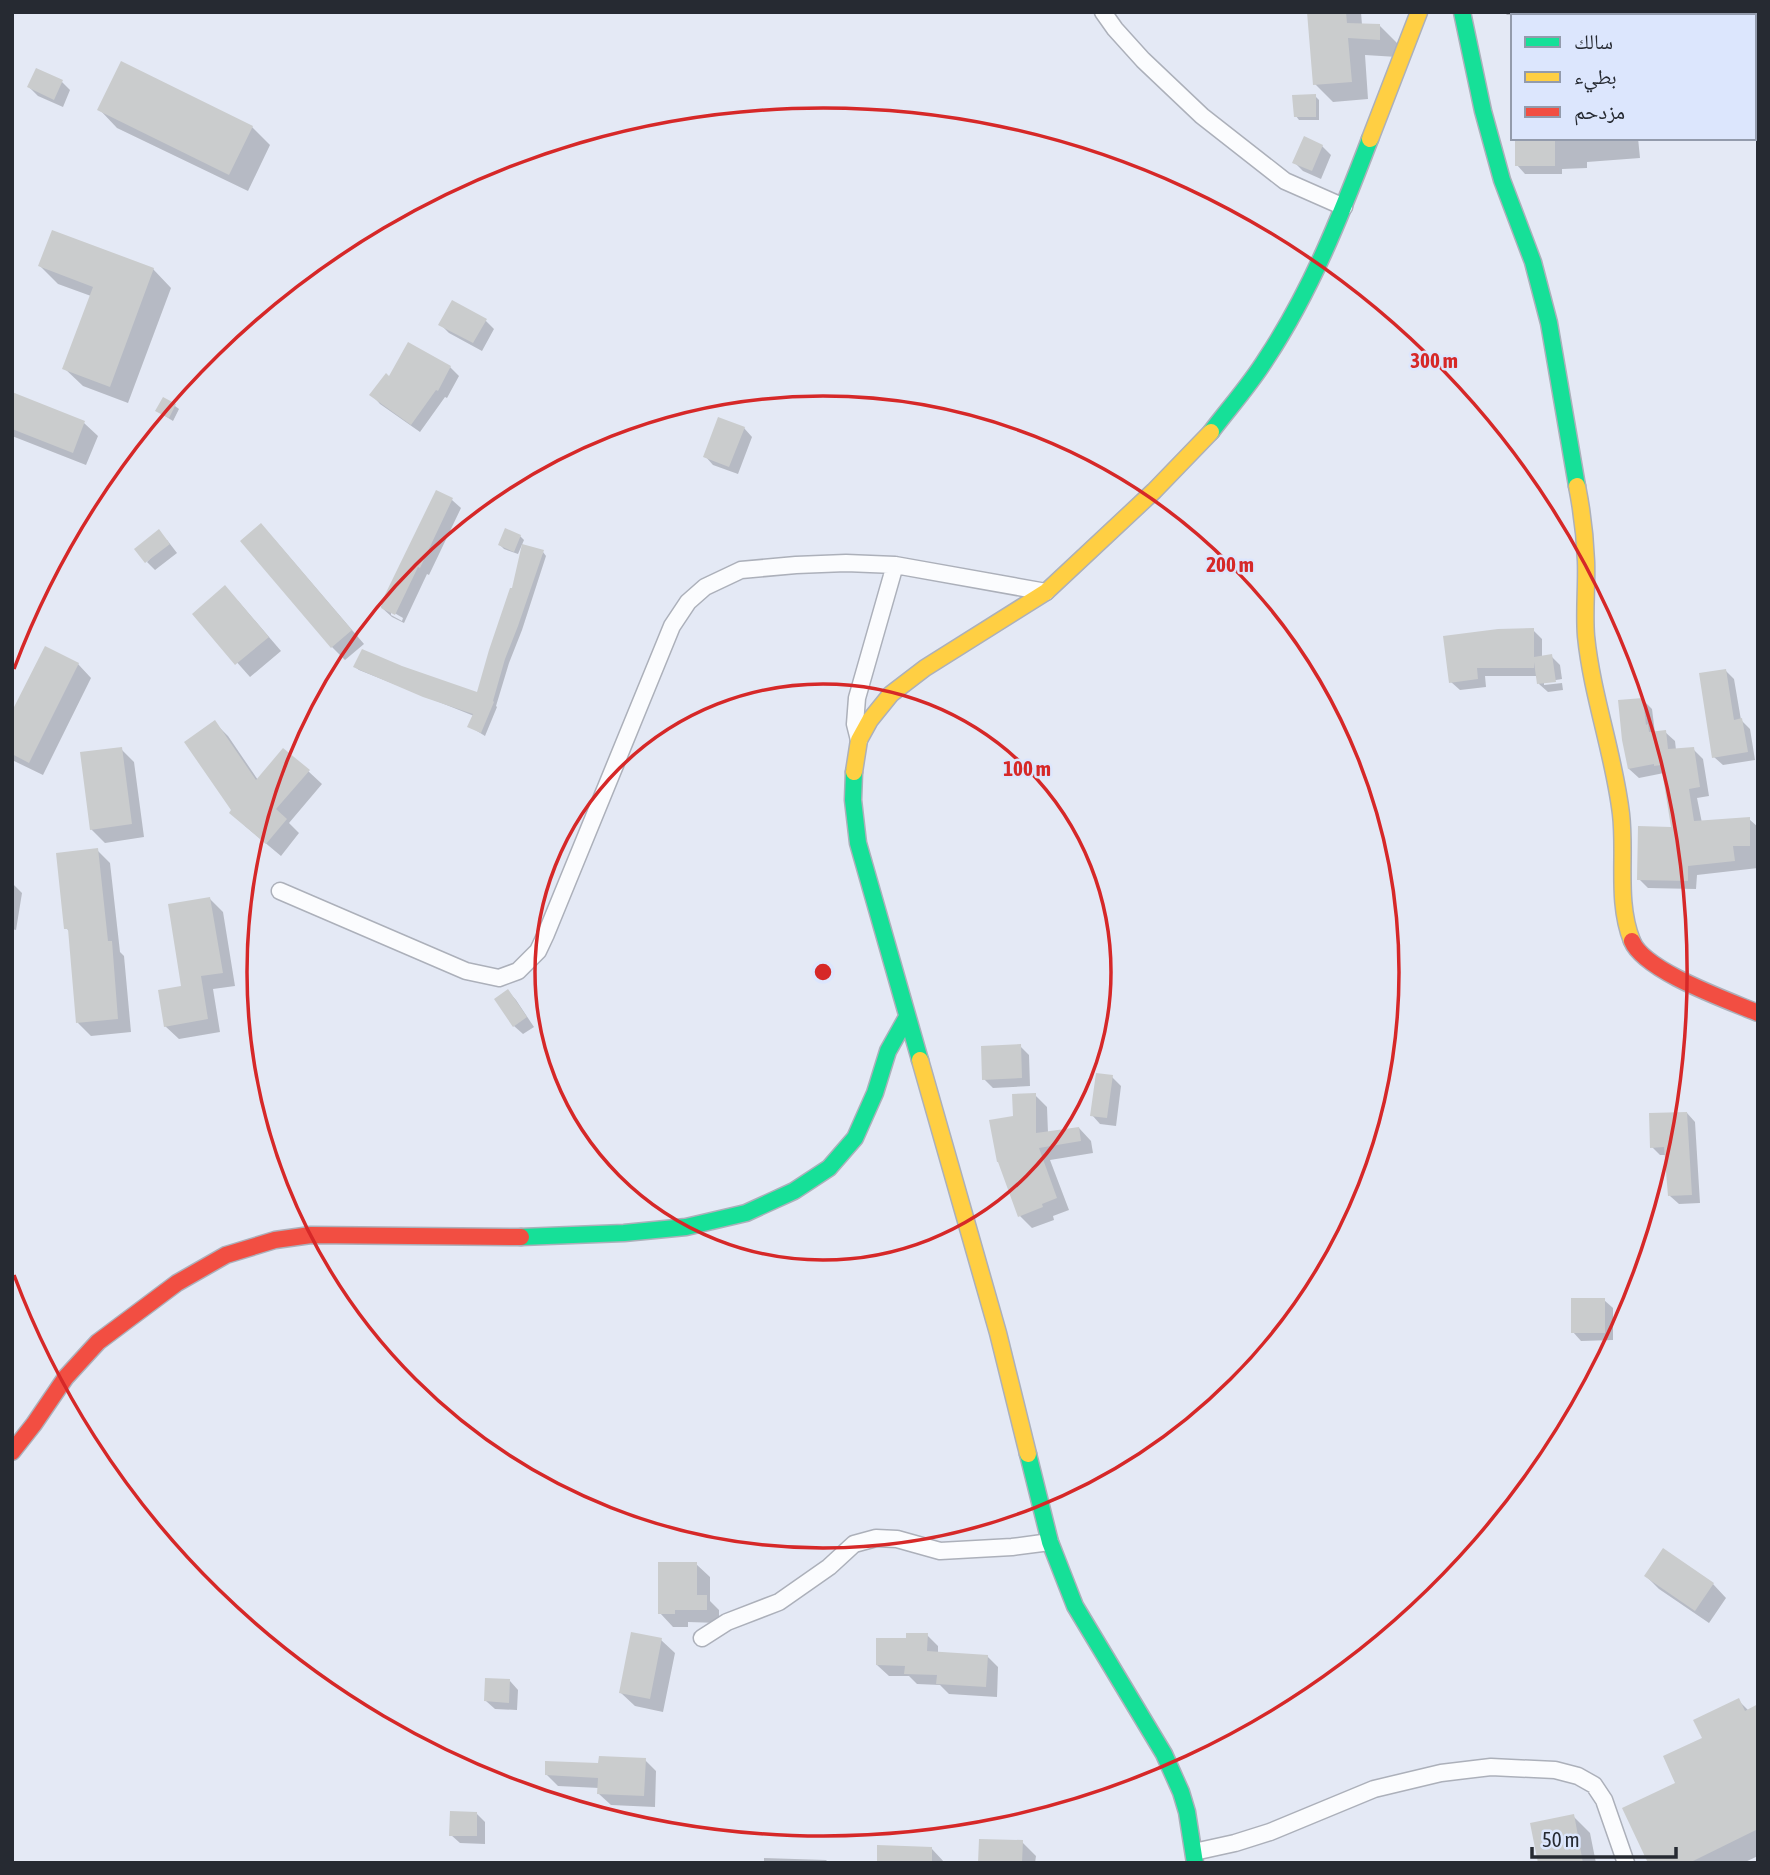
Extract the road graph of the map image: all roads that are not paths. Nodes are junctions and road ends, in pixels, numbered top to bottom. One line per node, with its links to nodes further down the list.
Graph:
1 (1103, 12): 4 (street)
2 (1419, 12): 4 (street)
3 (1462, 12): 9 (street)
4 (1344, 207): 6 (street)
5 (895, 565): 6 (street); 7 (street); 8 (street)
6 (1046, 592): 7 (street)
7 (859, 740): 10 (street)
8 (280, 891)
9 (1758, 1013)
10 (908, 1017): 11 (street); 12 (street)
11 (12, 1452)
12 (1049, 1542): 13 (street); 14 (street)
13 (702, 1638)
14 (1195, 1857): 15 (street)
15 (1626, 1863)

